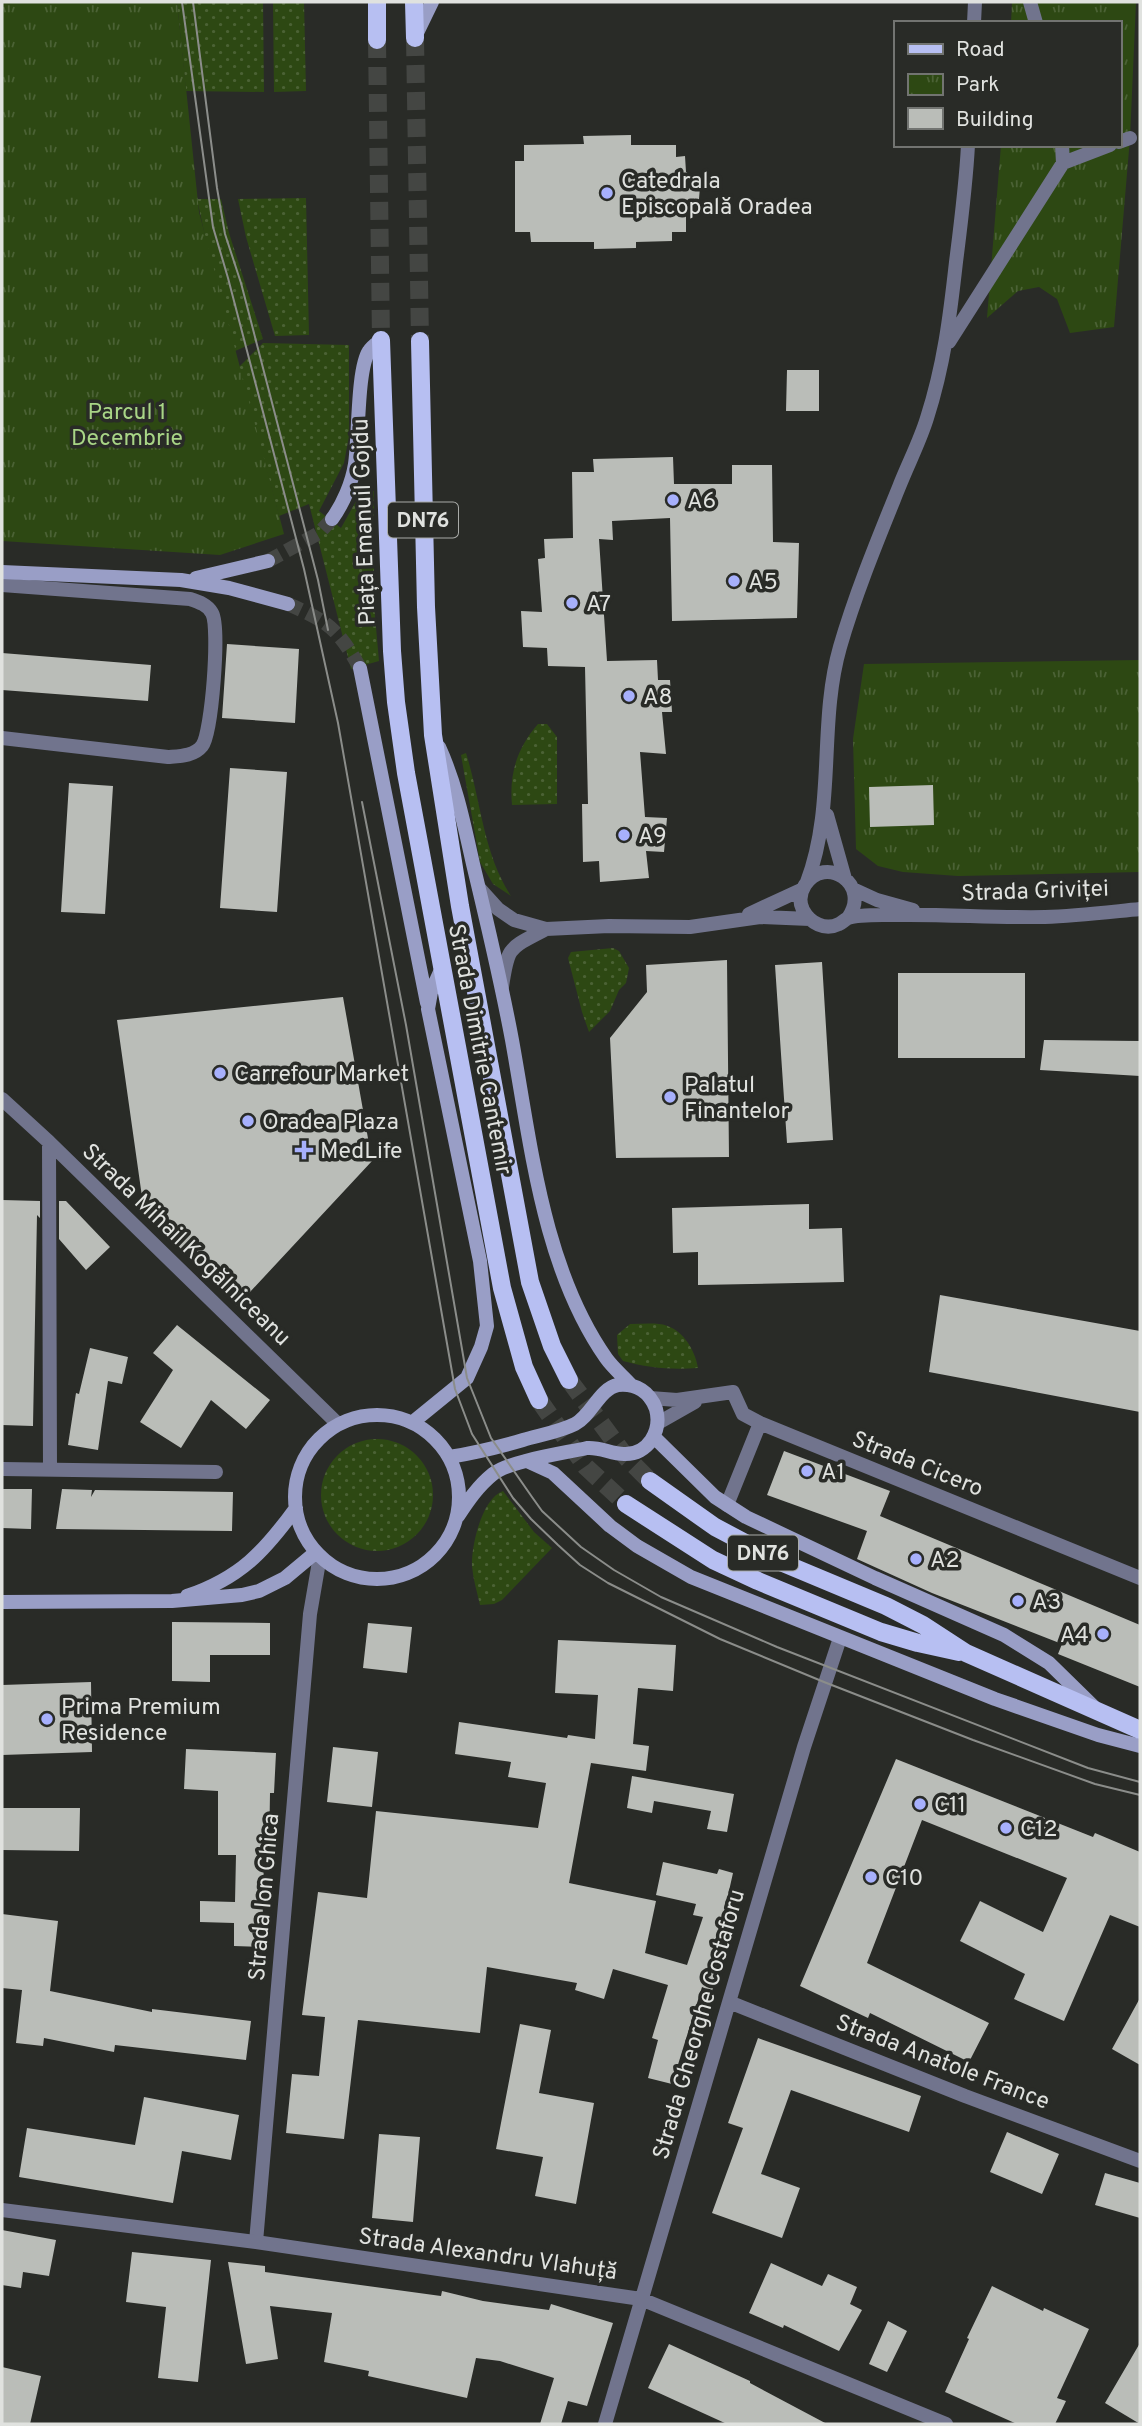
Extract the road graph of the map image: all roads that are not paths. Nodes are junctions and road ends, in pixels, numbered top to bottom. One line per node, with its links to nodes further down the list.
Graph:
1 (377, 2): 9 (main road)
2 (414, 2): 8 (main road)
3 (432, 2): 8 (main road)
4 (975, 2): 6 (street)
5 (1030, 2): 7 (street)
6 (974, 21)
7 (1035, 21)
8 (415, 38)
9 (377, 40)
10 (968, 147): 16 (street)
11 (1062, 147): 13 (street)
12 (1105, 147): 13 (street)
13 (1063, 163): 16 (street)
14 (381, 340): 17 (main road); 24 (main road, Piața Emanuil Gojdu)
15 (419, 341): 25 (main road, Strada Dimitrie Cantemir / DN76)
16 (946, 346): 27 (street)
17 (332, 520)
18 (268, 561): 20 (main road)
19 (2, 572): 20 (main road)
20 (181, 580): 22 (main road)
21 (2, 585): 26 (street)
22 (288, 604)
23 (360, 668): 39 (main road)
24 (396, 702): 37 (main road, Strada Dimitrie Cantemir)
25 (433, 735): 30 (main road); 42 (main road, Strada Dimitrie Cantemir / DN76)
26 (2, 738)
27 (825, 803): 28 (street); 29 (street)
28 (849, 884): 29 (street); 32 (street); 33 (street)
29 (805, 886): 34 (street); 35 (street)
30 (479, 888): 36 (street); 38 (main road)
31 (1140, 909): 32 (street, Strada Griviței)
32 (932, 914): 33 (street)
33 (848, 918): 34 (street)
34 (810, 919): 35 (street)
35 (735, 920): 36 (street)
36 (546, 929): 38 (street)
37 (441, 970): 39 (main road); 46 (main road, Strada Dimitrie Cantemir)
38 (502, 988): 43 (main road)
39 (428, 1009): 47 (main road)
40 (2, 1099): 41 (street, Strada Mihail Kogălniceanu)
41 (49, 1142): 49 (street, Strada Mihail Kogălniceanu); 54 (street)
42 (569, 1380)
43 (631, 1385): 45 (main road); 51 (main road)
44 (705, 1397): 45 (street); 48 (street); 50 (street)
45 (650, 1398): 50 (main road)
46 (539, 1400)
47 (413, 1422): 49 (main road); 51 (main road)
48 (760, 1423): 58 (street); 62 (street, Strada Cicero)
49 (338, 1424): 59 (main road)
50 (656, 1430): 52 (main road); 58 (main road)
51 (449, 1457): 60 (main road)
52 (529, 1462): 60 (main road); 65 (main road)
53 (2, 1469): 54 (street)
54 (50, 1470): 55 (street)
55 (216, 1472)
56 (650, 1481): 66 (main road, DN76)
57 (626, 1504): 66 (main road)
58 (727, 1505): 67 (main road)
59 (296, 1508): 61 (main road); 63 (main road)
60 (457, 1517): 61 (main road)
61 (318, 1554): 63 (main road); 73 (street, Strada Ion Ghica)
62 (1140, 1578)
63 (172, 1601): 64 (main road)
64 (2, 1602)
65 (839, 1638): 69 (main road); 70 (street, Strada Gheorghe Costaforu)
66 (966, 1653): 67 (main road)
67 (1100, 1713): 68 (main road)
68 (1140, 1730)
69 (1140, 1745)
70 (729, 2002): 71 (street, Strada Anatole France); 74 (street, Strada Gheorghe Costaforu)
71 (1140, 2161)
72 (2, 2210): 73 (street, Strada Alexandru Vlahuță)
73 (256, 2242): 74 (street, Strada Alexandru Vlahuță)
74 (641, 2299): 75 (street, Strada Gheorghe Costaforu); 76 (street, Strada Alexandru Vlahuță)
75 (605, 2424)
76 (946, 2424)

